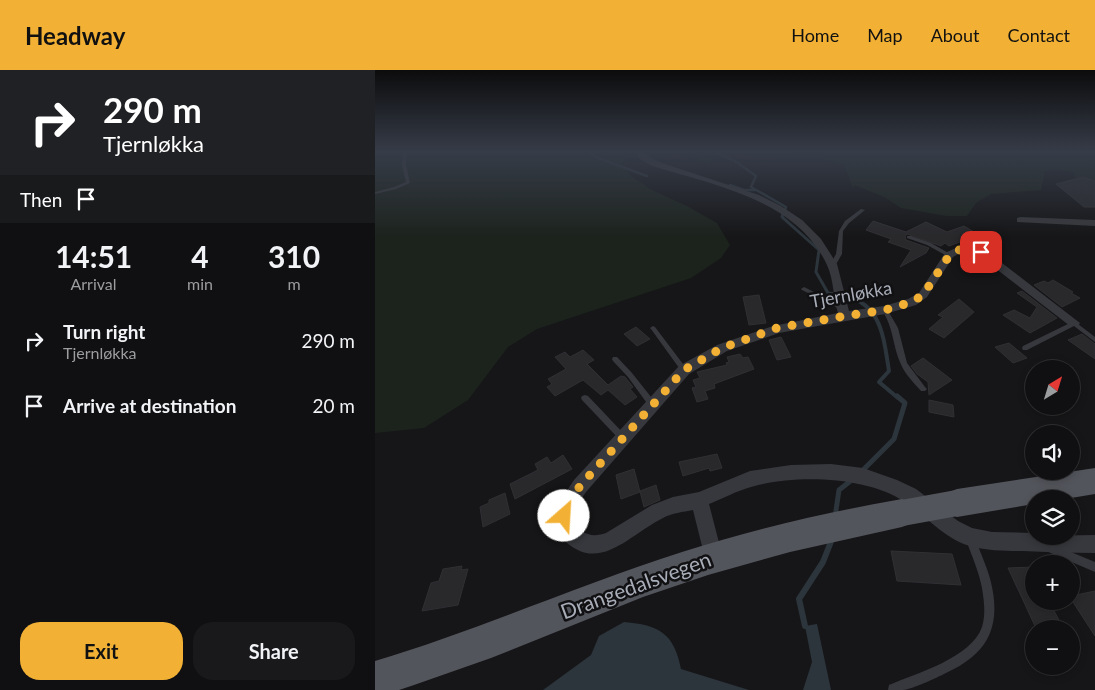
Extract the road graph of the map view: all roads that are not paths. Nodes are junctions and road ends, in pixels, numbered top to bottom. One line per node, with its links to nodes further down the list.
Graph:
1 (407, 180): 3 (lane)
2 (704, 180): 9 (street)
3 (375, 193)
4 (863, 210): 9 (lane)
5 (1020, 220): 6 (street)
6 (1095, 223)
7 (909, 237): 8 (lane)
8 (949, 256): 11 (street, Tjernløkka); 13 (street)
9 (833, 265): 12 (street)
10 (804, 289): 12 (lane)
11 (885, 310): 12 (street, Tjernløkka); 19 (lane)
12 (843, 312): 18 (street, Tjernløkka)
13 (1074, 323): 15 (lane); 16 (lane)
14 (653, 328): 18 (lane)
15 (1095, 340)
16 (1025, 348)
17 (615, 359): 21 (lane)
18 (684, 370): 21 (street, Tjernløkka)
19 (923, 389)
20 (585, 398): 22 (lane)
21 (652, 404): 22 (street, Tjernløkka)
22 (622, 437): 24 (street, Tjernløkka)
23 (1095, 481): 30 (main road, Drangedalsvegen, bridge)
24 (699, 500): 25 (street, Tjernløkka); 30 (street)
25 (970, 537): 26 (street, Tjernløkka); 33 (lane)
26 (1025, 541)
27 (1080, 543): 28 (street, Tjernløkka)
28 (1095, 544)
29 (1043, 545): 31 (lane)
30 (714, 558): 32 (main road, Drangedalsvegen)
31 (1095, 567)
32 (375, 678)
33 (893, 689)

